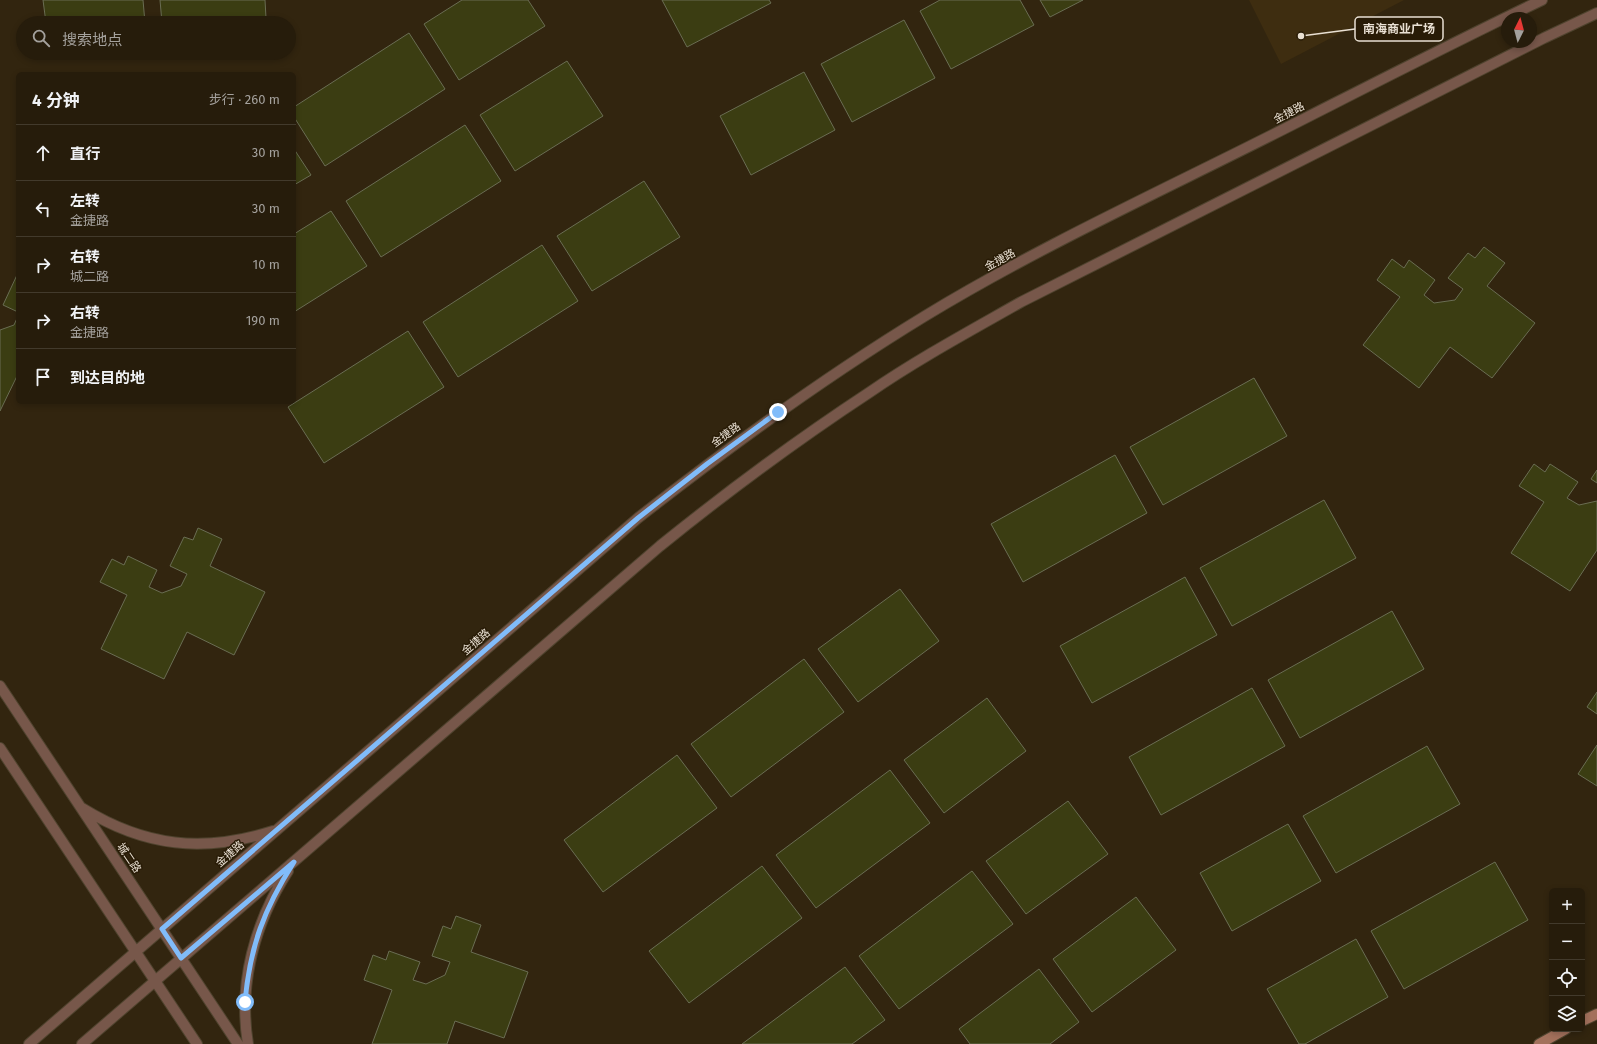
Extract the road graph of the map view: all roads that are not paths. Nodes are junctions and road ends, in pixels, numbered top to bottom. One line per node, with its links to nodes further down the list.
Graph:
1 (1542, 0): 6 (street, 金捷路)
2 (1597, 13): 7 (street)
3 (0, 686): 5 (street, 城二路)
4 (0, 748): 9 (street)
5 (80, 806): 6 (street); 8 (street, 城二路)
6 (277, 830): 8 (street, 金捷路)
7 (294, 862): 10 (street); 19 (street)
8 (162, 929): 9 (street, 金捷路); 10 (street, 城二路)
9 (136, 952): 11 (street); 15 (street, 金捷路)
10 (181, 958): 11 (street); 18 (street, 城二路)
11 (155, 981): 16 (street); 17 (street)
12 (1597, 1014): 13 (main road)
13 (1585, 1020)
14 (1561, 1032): 20 (main road)
15 (29, 1044)
16 (82, 1044)
17 (197, 1044)
18 (238, 1044)
19 (248, 1044)
20 (1539, 1044)

